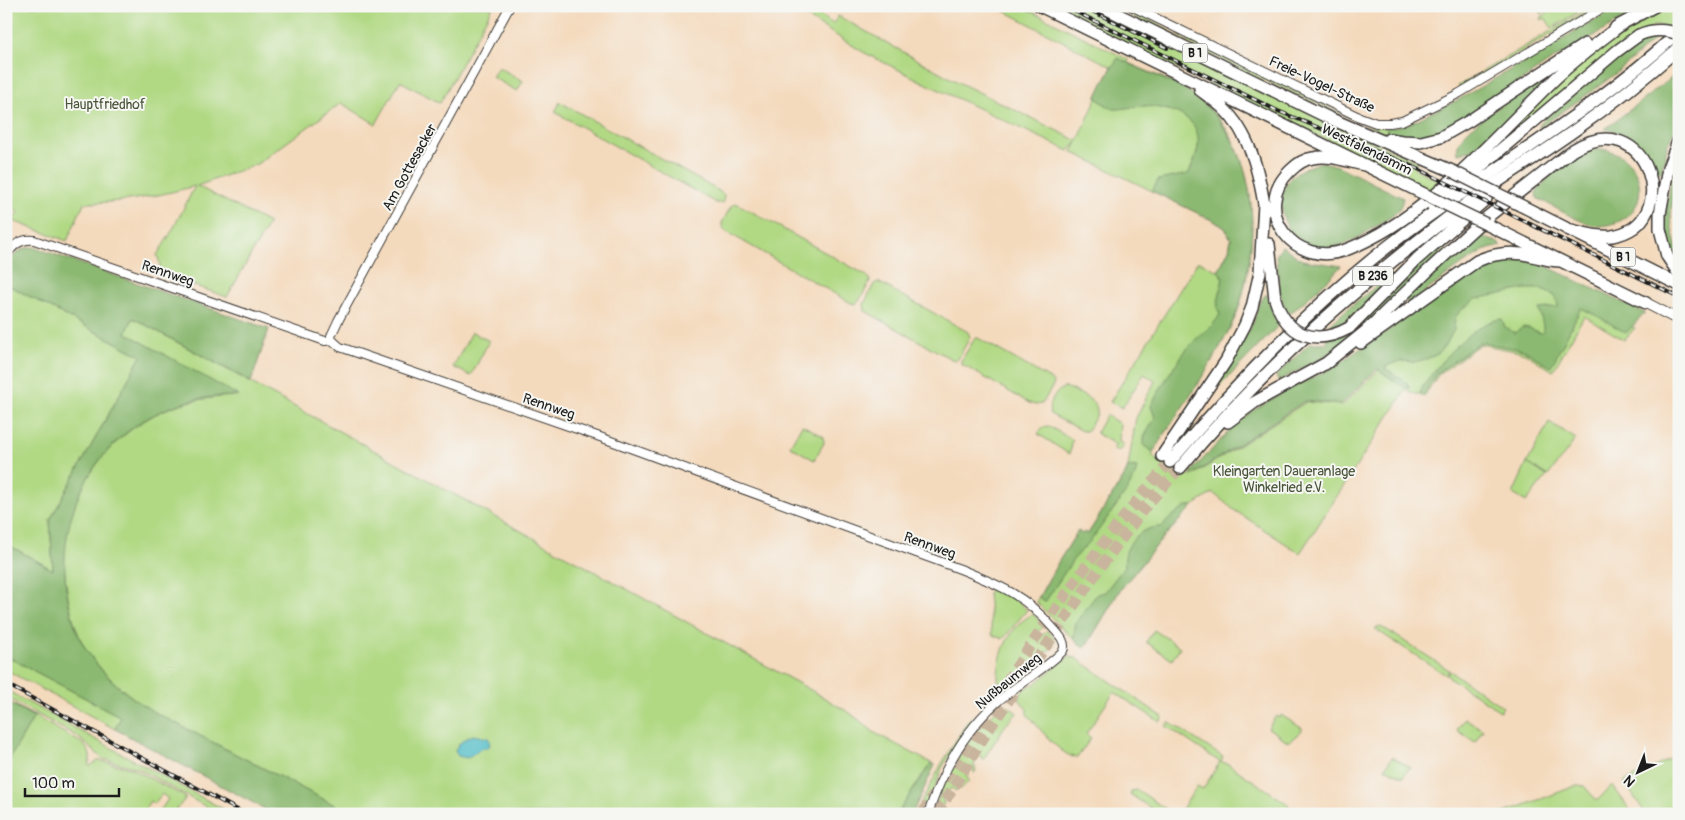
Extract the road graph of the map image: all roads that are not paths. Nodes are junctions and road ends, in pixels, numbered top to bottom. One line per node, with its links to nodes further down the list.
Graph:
1 (510, 6): 26 (street, Am Gottesacker)
2 (1040, 6): 10 (highway, Westfalendamm / B 1)
3 (1101, 6): 11 (highway, Westfalendamm / B 1)
4 (1131, 6): 5 (street, Freie-Vogel-Straße)
5 (1606, 6)
6 (1655, 6): 7 (highway)
7 (1622, 24): 11 (highway); 15 (highway)
8 (1679, 33): 19 (highway, B 236); 19 (highway, bridge)
9 (1679, 48): 14 (highway, B 236)
10 (1186, 77): 15 (highway, Westfalendamm / B 1); 17 (highway)
11 (1368, 136): 18 (highway, Westfalendamm / B 1, bridge)
12 (1679, 139): 16 (highway)
13 (1679, 152): 16 (highway)
14 (1530, 161): 17 (highway, bridge); 27 (highway, B 236)
15 (1365, 165): 21 (highway, Westfalendamm / B 1, bridge)
16 (1666, 180): 22 (highway)
17 (1264, 204): 19 (highway, B 236)
18 (1567, 228): 23 (highway, Westfalendamm / B 1); 27 (highway)
19 (1409, 231)
20 (6, 256): 26 (street, Rennweg)
21 (1560, 261): 24 (highway, Westfalendamm / B 1); 27 (highway)
22 (1679, 274)
23 (1679, 285)
24 (1646, 303): 25 (main road, Westfalendamm / B 1)
25 (1679, 320)
26 (332, 340): 28 (street, Rennweg)
27 (1325, 364)
28 (1065, 648): 29 (street, Nußbaumweg)
29 (928, 814)

